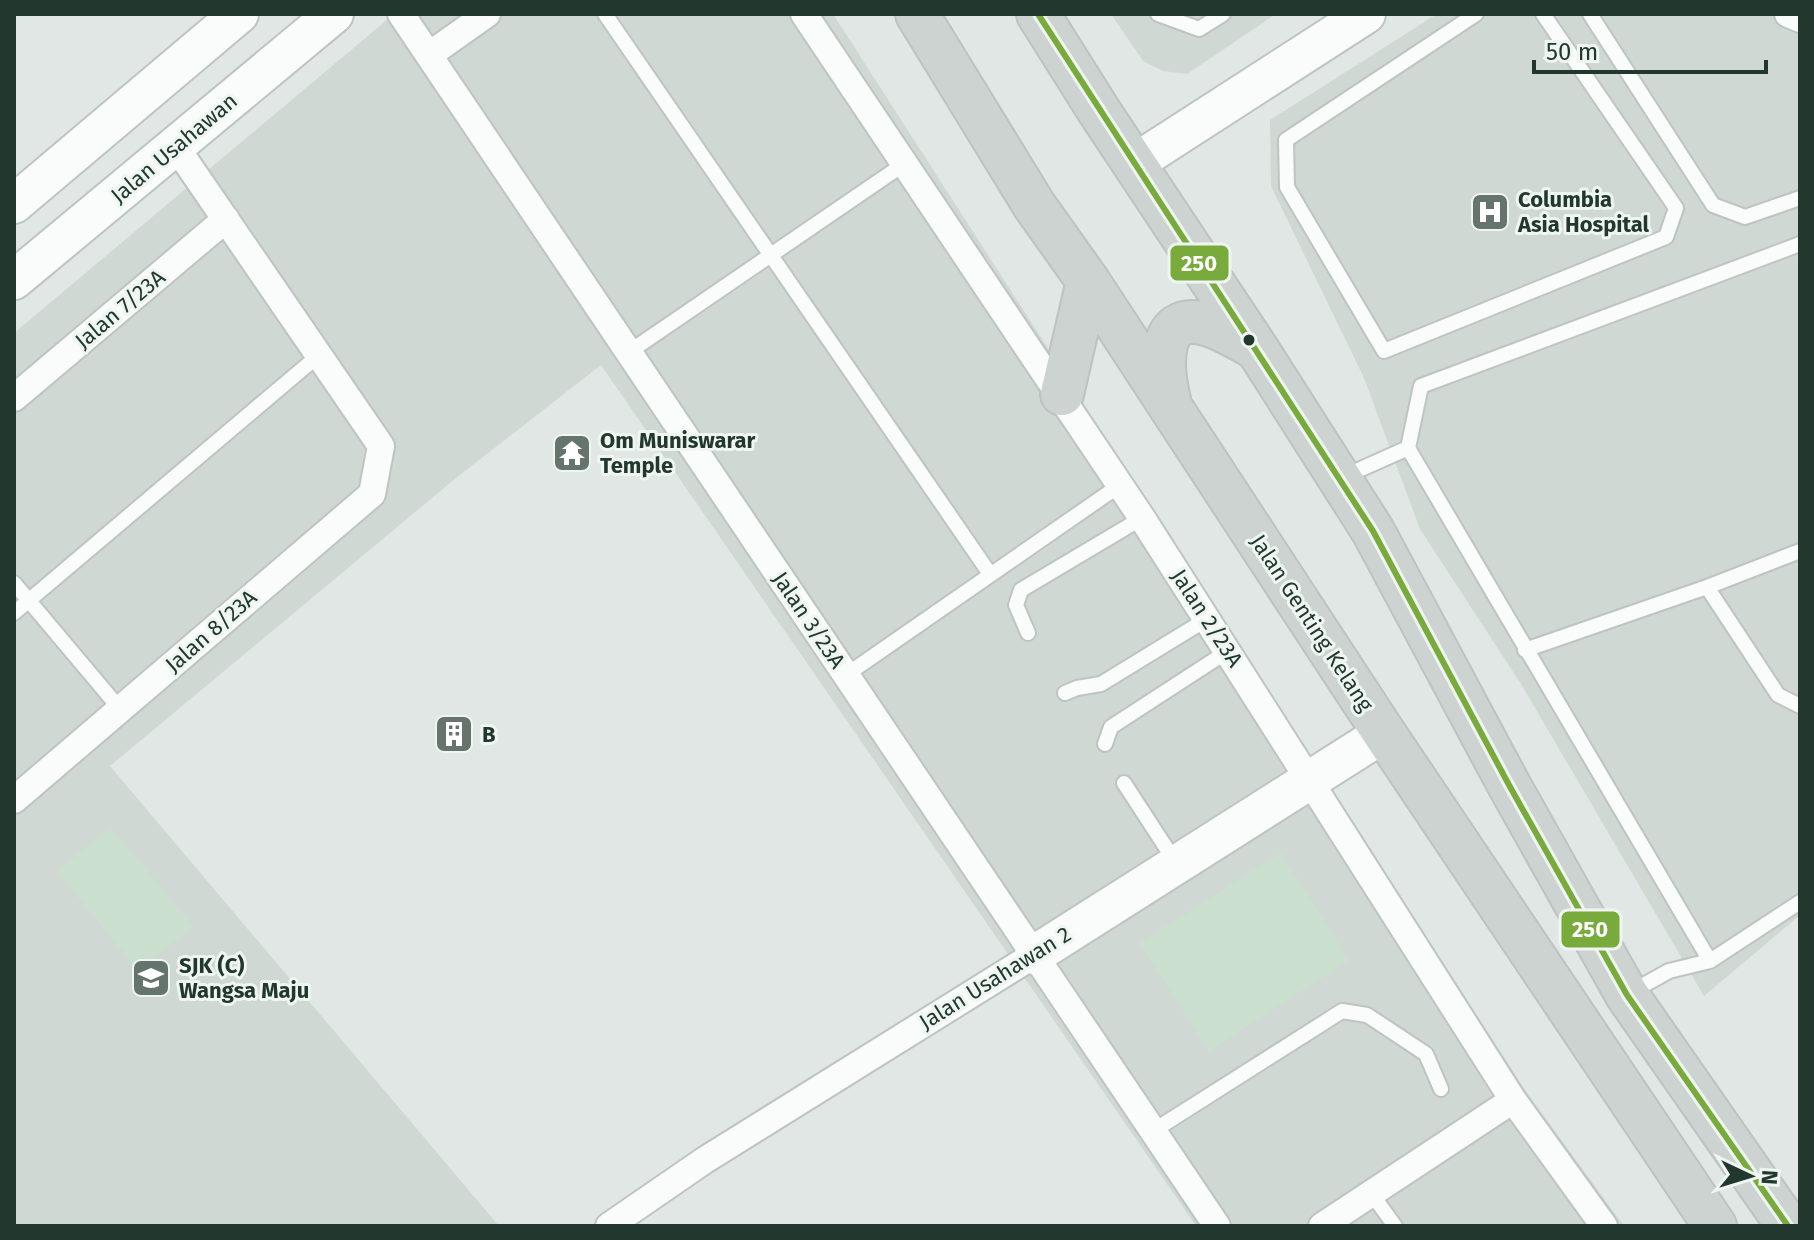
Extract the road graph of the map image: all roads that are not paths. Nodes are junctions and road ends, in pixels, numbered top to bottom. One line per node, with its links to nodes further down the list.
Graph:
1 (239, 14): 23 (street)
2 (334, 14): 19 (street, Jalan Usahawan)
3 (401, 14): 18 (street, Jalan 3/23A)
4 (487, 14): 18 (street)
5 (605, 14): 27 (lane)
6 (804, 14): 21 (street, Jalan 2/23A)
7 (917, 14): 29 (main road, Jalan Genting Kelang)
8 (1006, 14): 24 (main road)
9 (1038, 14): 20 (main road)
10 (1158, 14): 11 (lane)
11 (1223, 14)
12 (1476, 14): 13 (lane)
13 (1543, 14)
14 (1590, 14): 22 (lane)
15 (1788, 14): 16 (street)
16 (1800, 19)
17 (1347, 23): 20 (street)
18 (429, 55): 31 (street, Jalan 3/23A)
19 (176, 147): 25 (street); 28 (street, Jalan Usahawan)
20 (1135, 163): 24 (main road)
21 (904, 164): 27 (lane); 33 (street, Jalan 2/23A)
22 (1800, 198)
23 (14, 204)
24 (1164, 207): 30 (main road)
25 (226, 219): 32 (street); 34 (street, Jalan 7/23A)
26 (1800, 244): 36 (lane)
27 (771, 255): 31 (lane); 41 (lane)
28 (14, 280)
29 (1088, 281): 33 (main road); 35 (main road, Jalan Genting Kelang)
30 (1257, 349): 35 (main road); 37 (main road)
31 (629, 352): 50 (street, Jalan 3/23A)
32 (319, 355): 44 (lane); 53 (street, Jalan 8/23A)
33 (1062, 394): 38 (street, Jalan 2/23A)
34 (14, 398)
35 (1170, 405): 54 (main road, Jalan Genting Kelang)
36 (1408, 448): 37 (lane); 48 (lane)
37 (1340, 478): 63 (main road)
38 (1120, 485): 39 (street, Jalan 2/23A); 41 (lane)
39 (1142, 518): 46 (street, Jalan 2/23A); 47 (lane)
40 (1800, 551): 43 (lane)
41 (990, 574): 50 (lane)
42 (14, 583): 44 (lane)
43 (1707, 587): 48 (lane); 52 (lane)
44 (29, 600): 45 (lane); 53 (lane)
45 (14, 613)
46 (1207, 619): 49 (street, Jalan 2/23A); 51 (lane)
47 (1028, 633)
48 (1525, 650): 62 (lane)
49 (1228, 651): 55 (lane); 56 (street, Jalan 2/23A)
50 (846, 675): 61 (street, Jalan 3/23A)
51 (1065, 693)
52 (1800, 706)
53 (120, 709): 58 (street, Jalan 8/23A)
54 (1384, 733): 56 (street, Jalan Usahawan 2); 73 (main road, Jalan Genting Kelang)
55 (1105, 744)
56 (1310, 780): 59 (street, Jalan Usahawan 2); 65 (street, Jalan 2/23A)
57 (1124, 783): 59 (lane)
58 (14, 800)
59 (1177, 864): 61 (street, Jalan Usahawan 2)
60 (1800, 902): 62 (lane)
61 (1034, 955): 66 (street, Jalan 3/23A); 68 (street, Jalan Usahawan 2)
62 (1710, 961): 63 (lane)
63 (1627, 995): 74 (main road)
64 (1441, 1089): 66 (lane)
65 (1513, 1100): 67 (street); 72 (street, Jalan 2/23A)
66 (1153, 1131): 69 (street, Jalan 3/23A)
67 (1371, 1193): 70 (street); 71 (lane)
68 (609, 1226)
69 (1217, 1226)
70 (1322, 1226)
71 (1395, 1226)
72 (1604, 1226)
73 (1715, 1226)
74 (1788, 1226)

